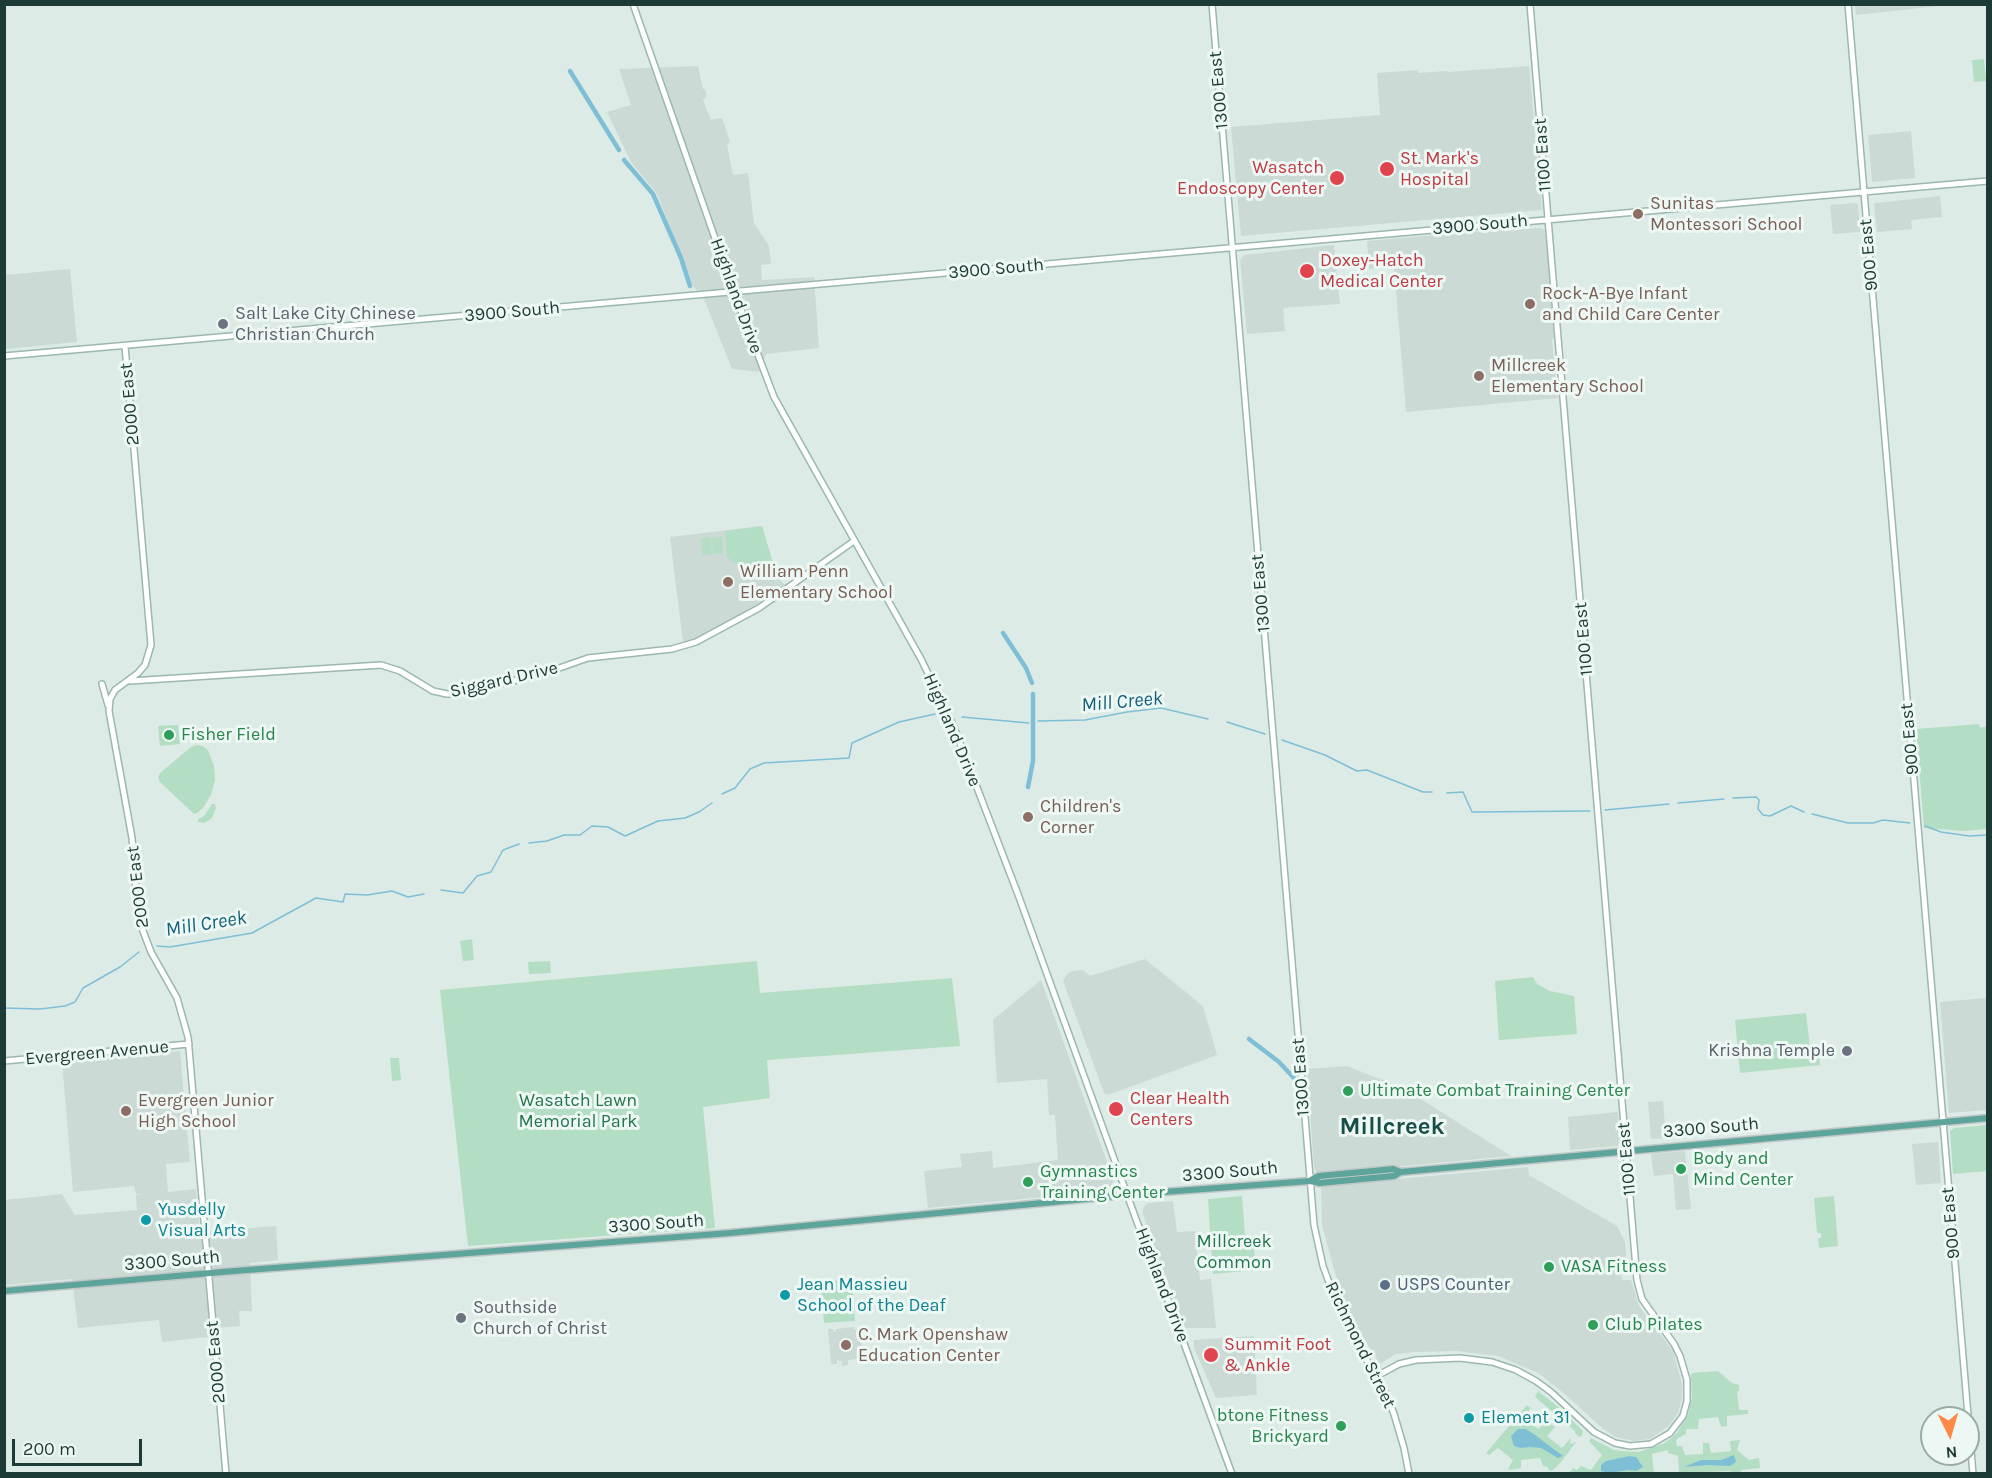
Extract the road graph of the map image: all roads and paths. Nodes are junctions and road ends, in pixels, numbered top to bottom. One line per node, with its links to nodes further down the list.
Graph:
1 (633, 4): 9 (main road, Highland Drive)
2 (1212, 4): 8 (main road, 1300 East)
3 (1530, 4): 7 (main road, 1100 East)
4 (1848, 4): 6 (main road, 900 East)
5 (1988, 181): 6 (main road, 3900 South)
6 (1864, 192): 7 (main road, 3900 South); 19 (main road, 900 East)
7 (1548, 219): 8 (main road, 3900 South); 20 (main road, 1100 East)
8 (1232, 248): 9 (main road, 3900 South); 21 (main road, 1300 East)
9 (734, 292): 10 (main road, 3900 South); 12 (main road, Highland Drive)
10 (125, 346): 11 (main road, 3900 South); 13 (main road, 2000 East)
11 (4, 356)
12 (854, 541): 13 (main road, Siggard Drive); 22 (main road, Highland Drive)
13 (128, 681): 15 (main road, 2000 East)
14 (102, 684): 15 (main road)
15 (109, 707): 16 (main road, 2000 East)
16 (189, 1044): 17 (main road, Evergreen Avenue); 23 (main road, 2000 East)
17 (4, 1061)
18 (1988, 1118): 19 (main road, 3300 South)
19 (1942, 1122): 20 (main road, 3300 South); 29 (main road, 900 East)
20 (1626, 1151): 21 (main road, 3300 South); 25 (main road, 1100 East)
21 (1310, 1181): 22 (main road, 3300 South); 25 (main road, Richmond Street)
22 (1128, 1195): 23 (main road, 3300 South); 27 (main road, Highland Drive)
23 (208, 1273): 24 (main road, 3300 South); 26 (main road, 2000 East)
24 (4, 1291)
25 (1377, 1376): 28 (main road, Richmond Street)
26 (226, 1473)
27 (1232, 1473)
28 (1409, 1473)
29 (1973, 1473)

